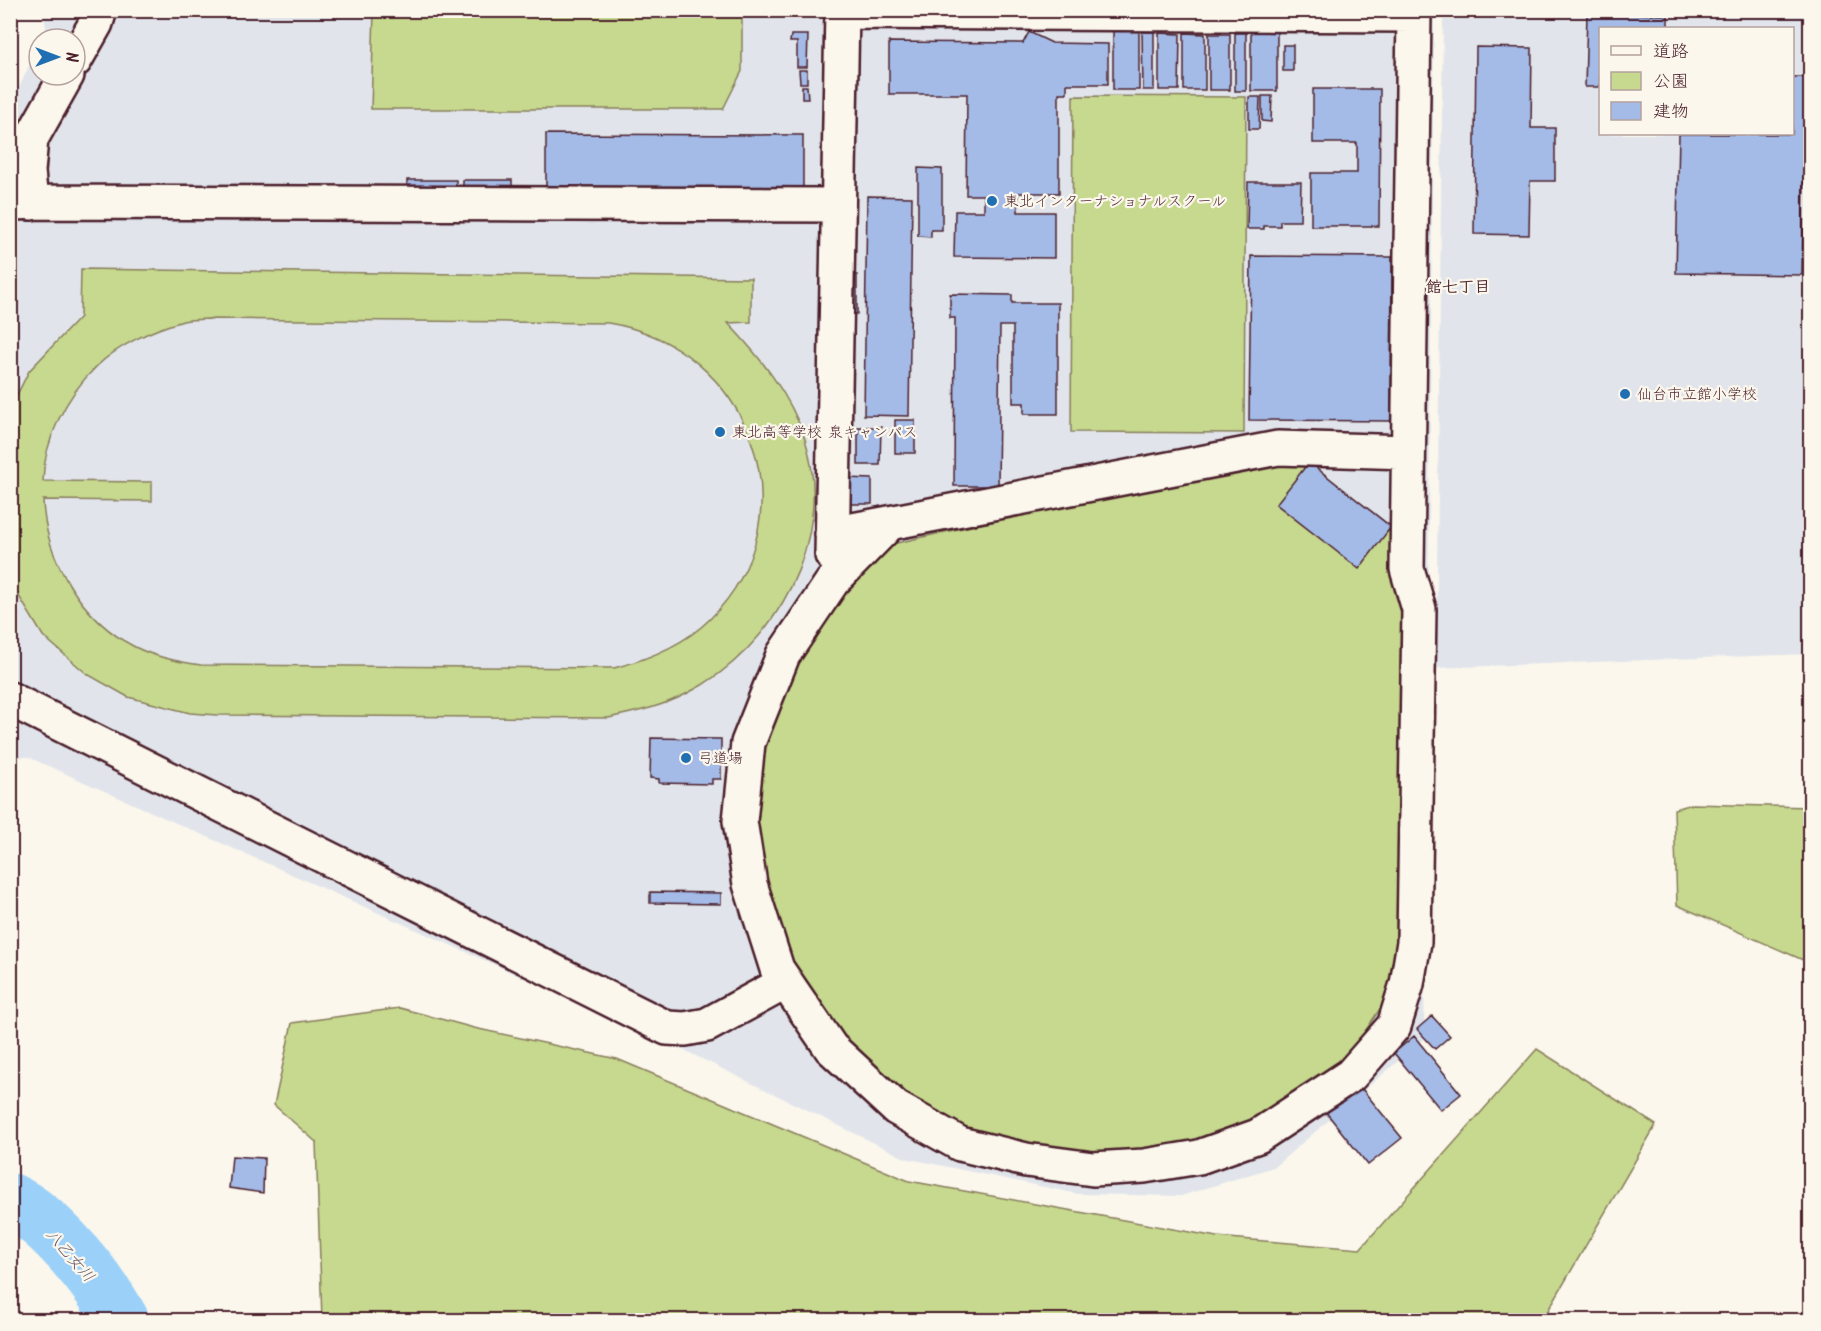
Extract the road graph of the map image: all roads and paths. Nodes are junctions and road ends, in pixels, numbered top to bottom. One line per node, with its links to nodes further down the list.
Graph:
1 (100, 10): 4 (lane)
2 (842, 11): 3 (lane); 7 (lane)
3 (1414, 13): 8 (lane)
4 (87, 39)
5 (60, 87): 6 (lane)
6 (21, 204): 7 (lane)
7 (838, 206): 10 (lane)
8 (1408, 452): 9 (lane); 13 (lane)
9 (890, 523): 10 (lane); 11 (lane)
10 (832, 534): 11 (lane)
11 (832, 582): 13 (lane)
12 (10, 699): 13 (lane)
13 (786, 982)

